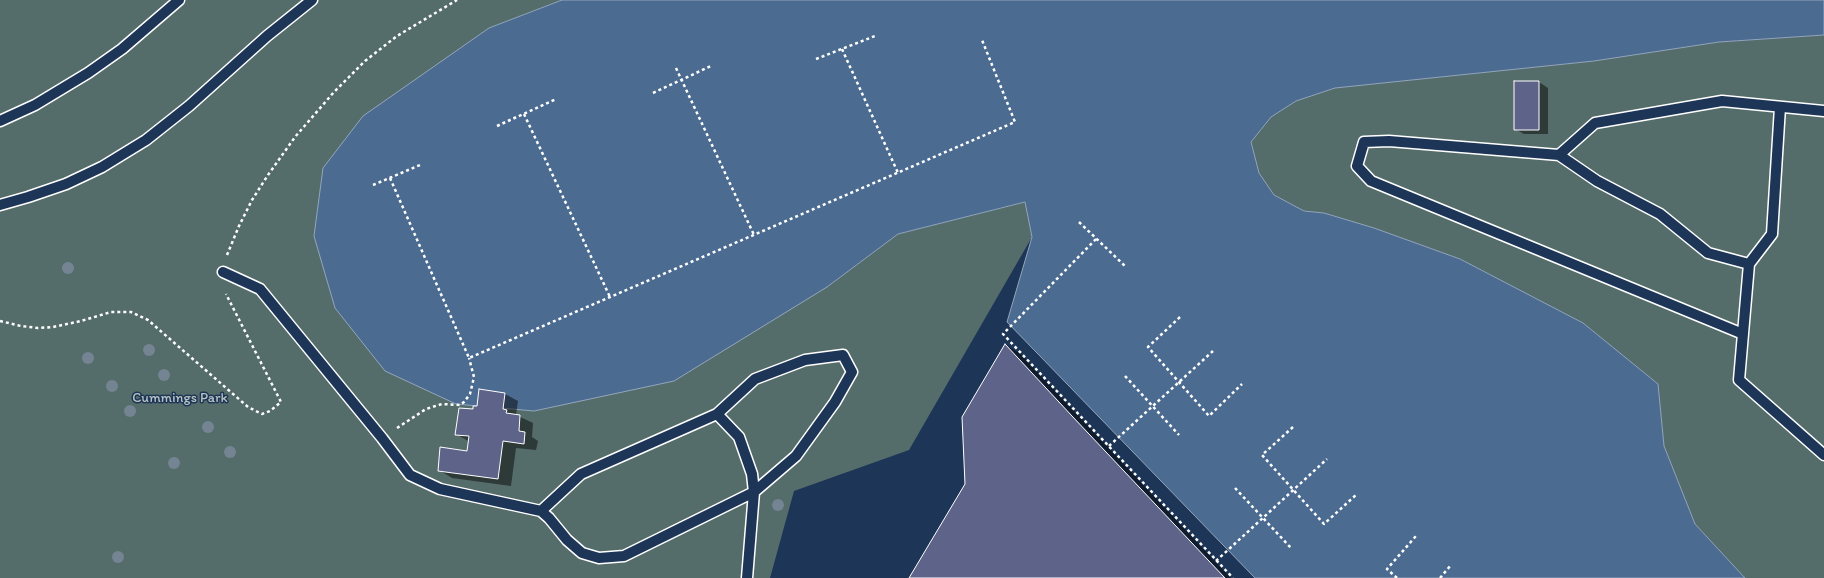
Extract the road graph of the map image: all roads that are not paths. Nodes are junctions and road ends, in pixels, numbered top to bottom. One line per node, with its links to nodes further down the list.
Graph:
1 (179, 0): 5 (lane)
2 (312, 0): 7 (lane)
3 (1780, 107): 4 (lane); 6 (lane); 8 (lane)
4 (1824, 111)
5 (0, 121)
6 (1559, 155): 8 (lane); 10 (lane)
7 (0, 205)
8 (1750, 264): 10 (lane)
9 (224, 272): 14 (lane)
10 (1743, 334): 12 (lane)
11 (717, 414): 13 (lane); 13 (lane); 14 (lane)
12 (1824, 455)
13 (754, 492): 14 (lane); 15 (lane)
14 (541, 511)
15 (747, 578)

